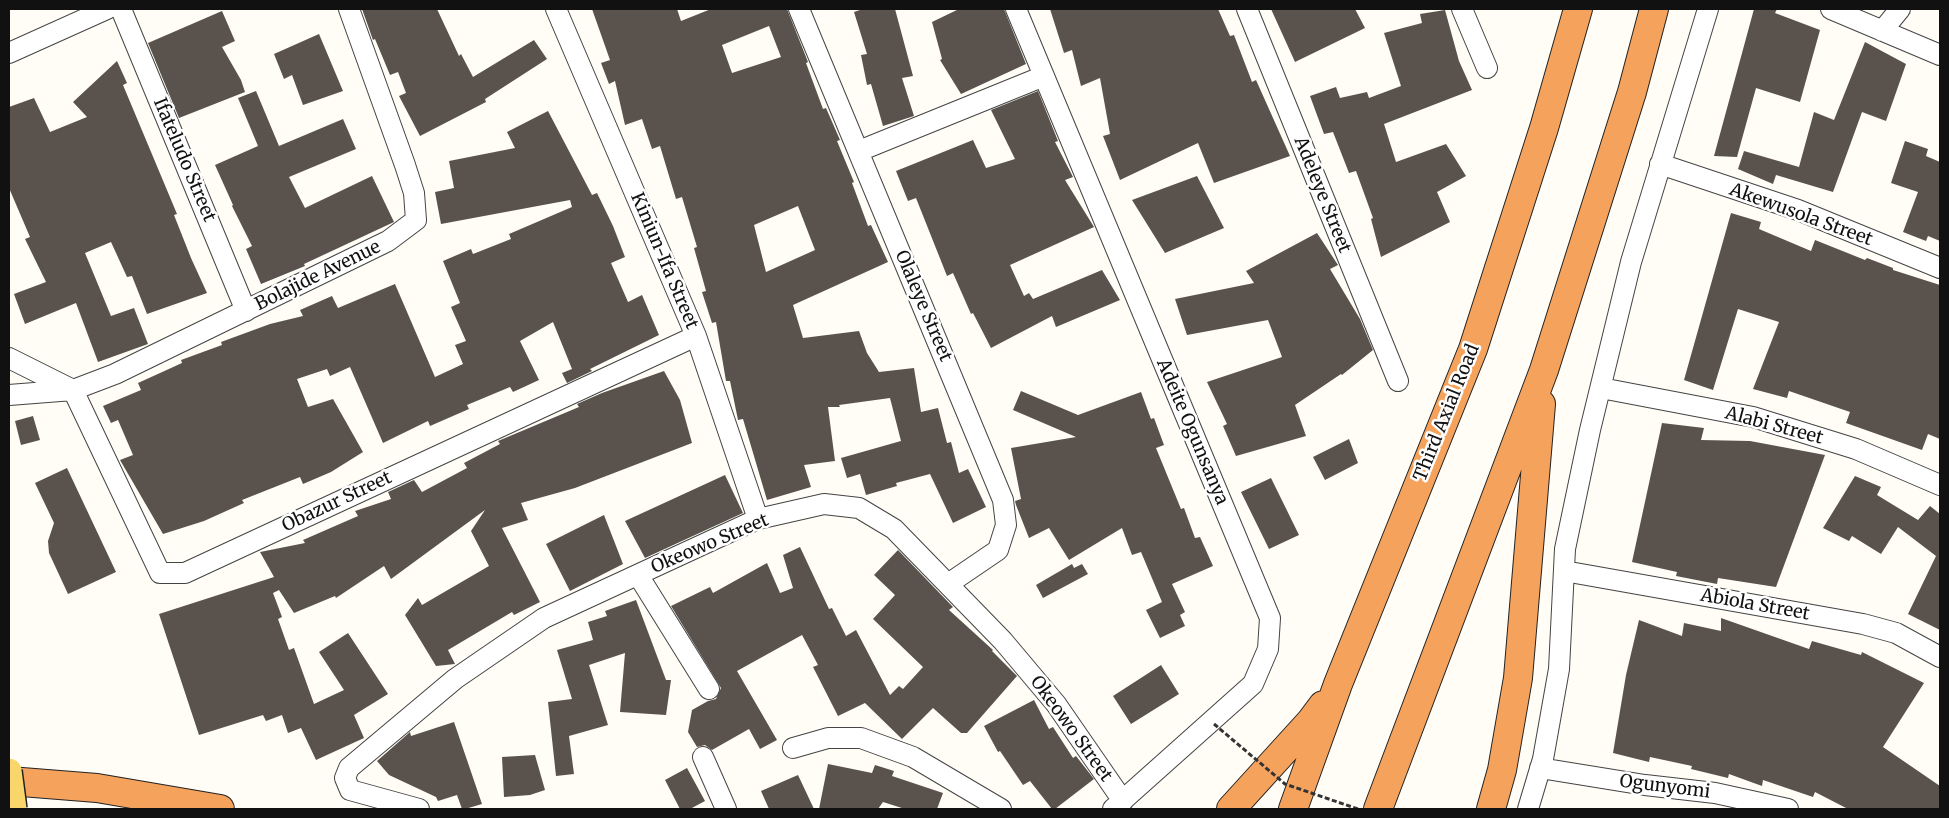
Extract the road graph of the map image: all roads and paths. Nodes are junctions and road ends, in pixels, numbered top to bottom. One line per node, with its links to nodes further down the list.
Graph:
1 (108, 9): 15 (street)
2 (121, 9): 22 (street, Ifateludo Street)
3 (349, 9): 22 (street, Bolajide Avenue)
4 (556, 9): 23 (street, Kiniun-Ifa Street)
5 (800, 9): 19 (street, Olaleye Street)
6 (1016, 9): 18 (street, Adeite Ogunsanya)
7 (1247, 9): 26 (street, Adeleye Street)
8 (1462, 9): 17 (street)
9 (1578, 9): 36 (highway, Third Axial Road)
10 (1654, 9): 25 (highway)
11 (1708, 9): 20 (street)
12 (1831, 9): 14 (street)
13 (1900, 9): 14 (street)
14 (1882, 31): 16 (street)
15 (9, 53)
16 (1940, 55)
17 (1487, 68)
18 (1044, 76): 19 (street); 44 (street, Adeite Ogunsanya)
19 (858, 151): 34 (street, Olaleye Street)
20 (1660, 164): 21 (street, Akewusola Street); 27 (street)
21 (1940, 268)
22 (246, 311): 28 (street, Bolajide Avenue)
23 (696, 336): 28 (street, Obazur Street); 31 (street, Kiniun-Ifa Street)
24 (9, 358): 28 (street)
25 (1544, 370): 53 (highway); 54 (highway)
26 (1398, 381)
27 (1601, 388): 30 (street, Alabi Street); 32 (street)
28 (73, 390): 29 (street, Bolajide Avenue)
29 (9, 395)
30 (1940, 485)
31 (758, 519): 33 (street, Okeowo Street); 34 (street, Okeowo Street)
32 (1564, 571): 35 (street, Abiola Street); 41 (street)
33 (638, 575): 37 (street); 47 (street, Okeowo Street)
34 (948, 584): 44 (street, Okeowo Street)
35 (1940, 658)
36 (1338, 684): 50 (highway); 51 (highway, Third Axial Road)
37 (709, 689)
38 (1214, 724): 52 (path, bridge)
39 (793, 748): 49 (street)
40 (703, 757): 48 (street)
41 (1540, 768): 55 (street); 56 (street, Ogunyomi)
42 (9, 771): 45 (main road, bridge)
43 (9, 780): 46 (highway)
44 (1118, 805)
45 (14, 809)
46 (220, 809)
47 (419, 809)
48 (726, 809)
49 (1001, 809)
50 (1231, 809)
51 (1293, 809)
52 (1358, 809)
53 (1378, 809)
54 (1491, 809)
55 (1528, 809)
56 (1788, 809)

